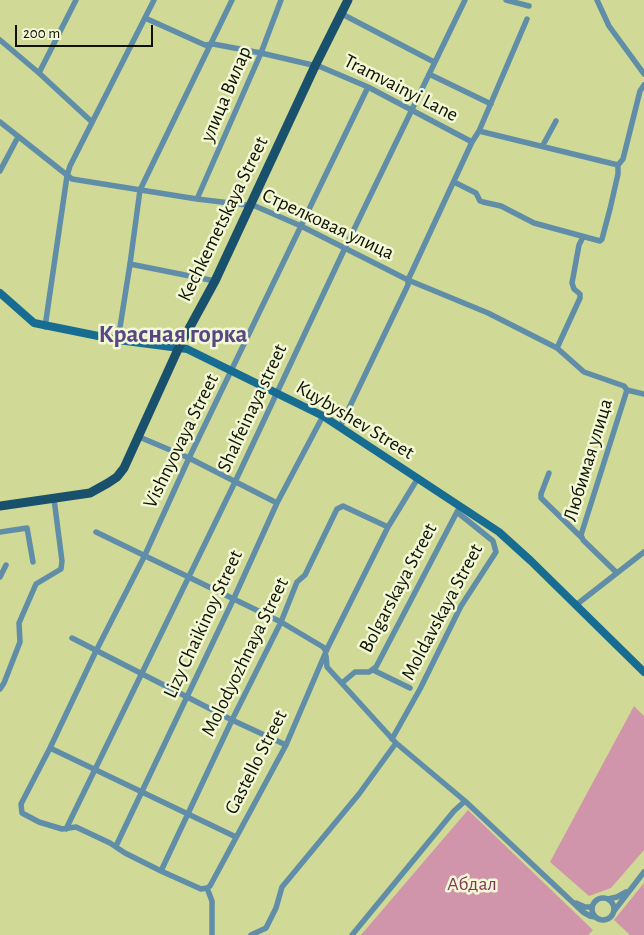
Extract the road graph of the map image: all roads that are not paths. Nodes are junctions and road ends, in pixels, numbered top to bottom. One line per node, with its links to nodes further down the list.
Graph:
1 (76, 0): 18 (street)
2 (154, 0): 11 (street)
3 (232, 0): 14 (street)
4 (281, 0): 15 (street, улица Вилар)
5 (348, 0): 10 (main road, Kechkemetskaya Street)
6 (465, 0): 16 (street, Shalfeinaya street)
7 (506, 0): 9 (street)
8 (596, 0): 20 (street)
9 (529, 6)
10 (342, 14): 16 (street); 17 (main road, Kechkemetskaya Street)
11 (145, 18): 14 (street, Tramvainyi Lane); 27 (street)
12 (527, 19): 23 (street)
13 (0, 40): 18 (street)
14 (209, 44): 15 (street, Tramvainyi Lane); 36 (street)
15 (261, 53): 17 (street, Tramvainyi Lane); 37 (street, улица Вилар)
16 (434, 62): 19 (street, Shalfeinaya street)
17 (315, 66): 22 (street, Tramvainyi Lane); 38 (main road, Kechkemetskaya Street)
18 (39, 73): 27 (street)
19 (429, 74): 23 (street); 24 (street, Shalfeinaya street)
20 (644, 74)
21 (644, 85): 32 (street)
22 (368, 87): 24 (street, Tramvainyi Lane); 39 (street, Vishnyovaya Street)
23 (491, 104): 28 (street)
24 (410, 111): 30 (street, Tramvainyi Lane); 41 (street, Shalfeinaya street)
25 (556, 121): 31 (street)
26 (0, 122): 29 (street, Стрелковая улица)
27 (92, 122): 34 (street)
28 (479, 131): 30 (street); 31 (street)
29 (18, 137): 33 (street); 34 (street, Стрелковая улица)
30 (472, 142): 35 (street)
31 (543, 145): 32 (street)
32 (618, 165): 40 (street)
33 (0, 171)
34 (67, 176): 36 (street, Стрелковая улица); 46 (street)
35 (454, 182): 40 (street); 43 (street)
36 (140, 190): 37 (street, Стрелковая улица); 42 (street)
37 (197, 199): 38 (street, Стрелковая улица)
38 (250, 204): 39 (street, Стрелковая улица); 44 (main road, Kechkemetskaya Street)
39 (301, 226): 41 (street, Стрелковая улица); 50 (street, Vishnyovaya Street)
40 (583, 237): 49 (street)
41 (345, 248): 43 (street, Стрелковая улица); 52 (street, Shalfeinaya street)
42 (130, 264): 44 (street); 47 (street)
43 (408, 280): 49 (street, Стрелковая улица); 55 (street)
44 (215, 282): 48 (main road, Kechkemetskaya Street)
45 (0, 292): 46 (main road, Kuybyshev Street)
46 (45, 327): 47 (main road, Kuybyshev Street)
47 (118, 340): 48 (main road, Kuybyshev Street)
48 (179, 347): 50 (main road, Kuybyshev Street); 56 (main road, Kechkemetskaya Street)
49 (557, 348): 51 (street, Стрелковая улица)
50 (232, 371): 52 (main road, Kuybyshev Street); 57 (street, Vishnyovaya Street)
51 (627, 390): 53 (street, Стрелковая улица); 68 (street, Любимая улица)
52 (278, 392): 54 (main road, Kuybyshev Street); 60 (street, Shalfeinaya street)
53 (644, 394)
54 (323, 416): 55 (main road, Kuybyshev Street); 62 (street, Lizy Chaikinoy Street)
55 (340, 427): 59 (main road, Kuybyshev Street)
56 (137, 436): 57 (street); 61 (main road, Kechkemetskaya Street)
57 (189, 458): 60 (street); 70 (street, Vishnyovaya Street)
58 (550, 473): 68 (street)
59 (418, 478): 64 (main road, Kuybyshev Street); 65 (street, Gastello Street)
60 (236, 482): 62 (street); 75 (street, Shalfeinaya street)
61 (54, 499): 63 (main road, Kechkemetskaya Street); 87 (street)
62 (277, 503): 76 (street, Lizy Chaikinoy Street)
63 (0, 506)
64 (458, 509): 77 (main road, Kuybyshev Street); 82 (street, Bolgarskaya Street); 90 (street, Moldavskaya Street)
65 (388, 527): 78 (street, Molodyozhnaya Street); 80 (street, Gastello Street)
66 (0, 532): 71 (street)
67 (96, 532): 70 (street)
68 (582, 538): 73 (street)
69 (644, 552): 73 (street)
70 (144, 556): 75 (street); 81 (street, Vishnyovaya Street)
71 (33, 562)
72 (6, 565): 74 (street)
73 (617, 573): 77 (street)
74 (0, 577)
75 (188, 578): 76 (street); 84 (street, Shalfeinaya street)
76 (234, 598): 78 (street); 88 (street, Lizy Chaikinoy Street)
77 (576, 605): 83 (main road, Kuybyshev Street)
78 (281, 622): 80 (street); 89 (street, Molodyozhnaya Street)
79 (72, 638): 81 (street)
80 (327, 649): 85 (street); 91 (street, Gastello Street)
81 (96, 650): 84 (street); 92 (street, Vishnyovaya Street)
82 (372, 670): 85 (street, Bolgarskaya Street); 86 (street)
83 (644, 672)
84 (141, 674): 88 (street); 93 (street, Shalfeinaya street)
85 (342, 683): 90 (street)
86 (410, 688)
87 (0, 689)
88 (187, 696): 89 (street); 94 (street, Lizy Chaikinoy Street)
89 (232, 720): 91 (street); 96 (street, Molodyozhnaya Street)
90 (394, 741): 95 (street); 110 (street, Moldavskaya Street)
91 (286, 745): 98 (street, Gastello Street)
92 (50, 748): 93 (street); 97 (street, Vishnyovaya Street)
93 (94, 768): 94 (street); 97 (street, Shalfeinaya street)
94 (141, 791): 96 (street); 99 (street, Lizy Chaikinoy Street)
95 (466, 801): 105 (street); 111 (street)
96 (188, 814): 98 (street); 100 (street, Molodyozhnaya Street)
97 (66, 828): 99 (street)
98 (236, 837): 102 (street, Gastello Street)
99 (116, 846): 100 (street)
100 (161, 871): 102 (street)
101 (644, 872): 103 (street)
102 (207, 888): 109 (street)
103 (628, 891): 104 (street); 107 (street)
104 (608, 899): 106 (street); 107 (street)
105 (572, 900): 106 (street); 108 (street)
106 (592, 907): 108 (street)
107 (614, 911): 108 (street)
108 (595, 917)
109 (212, 935)
110 (251, 935)
111 (352, 935)

